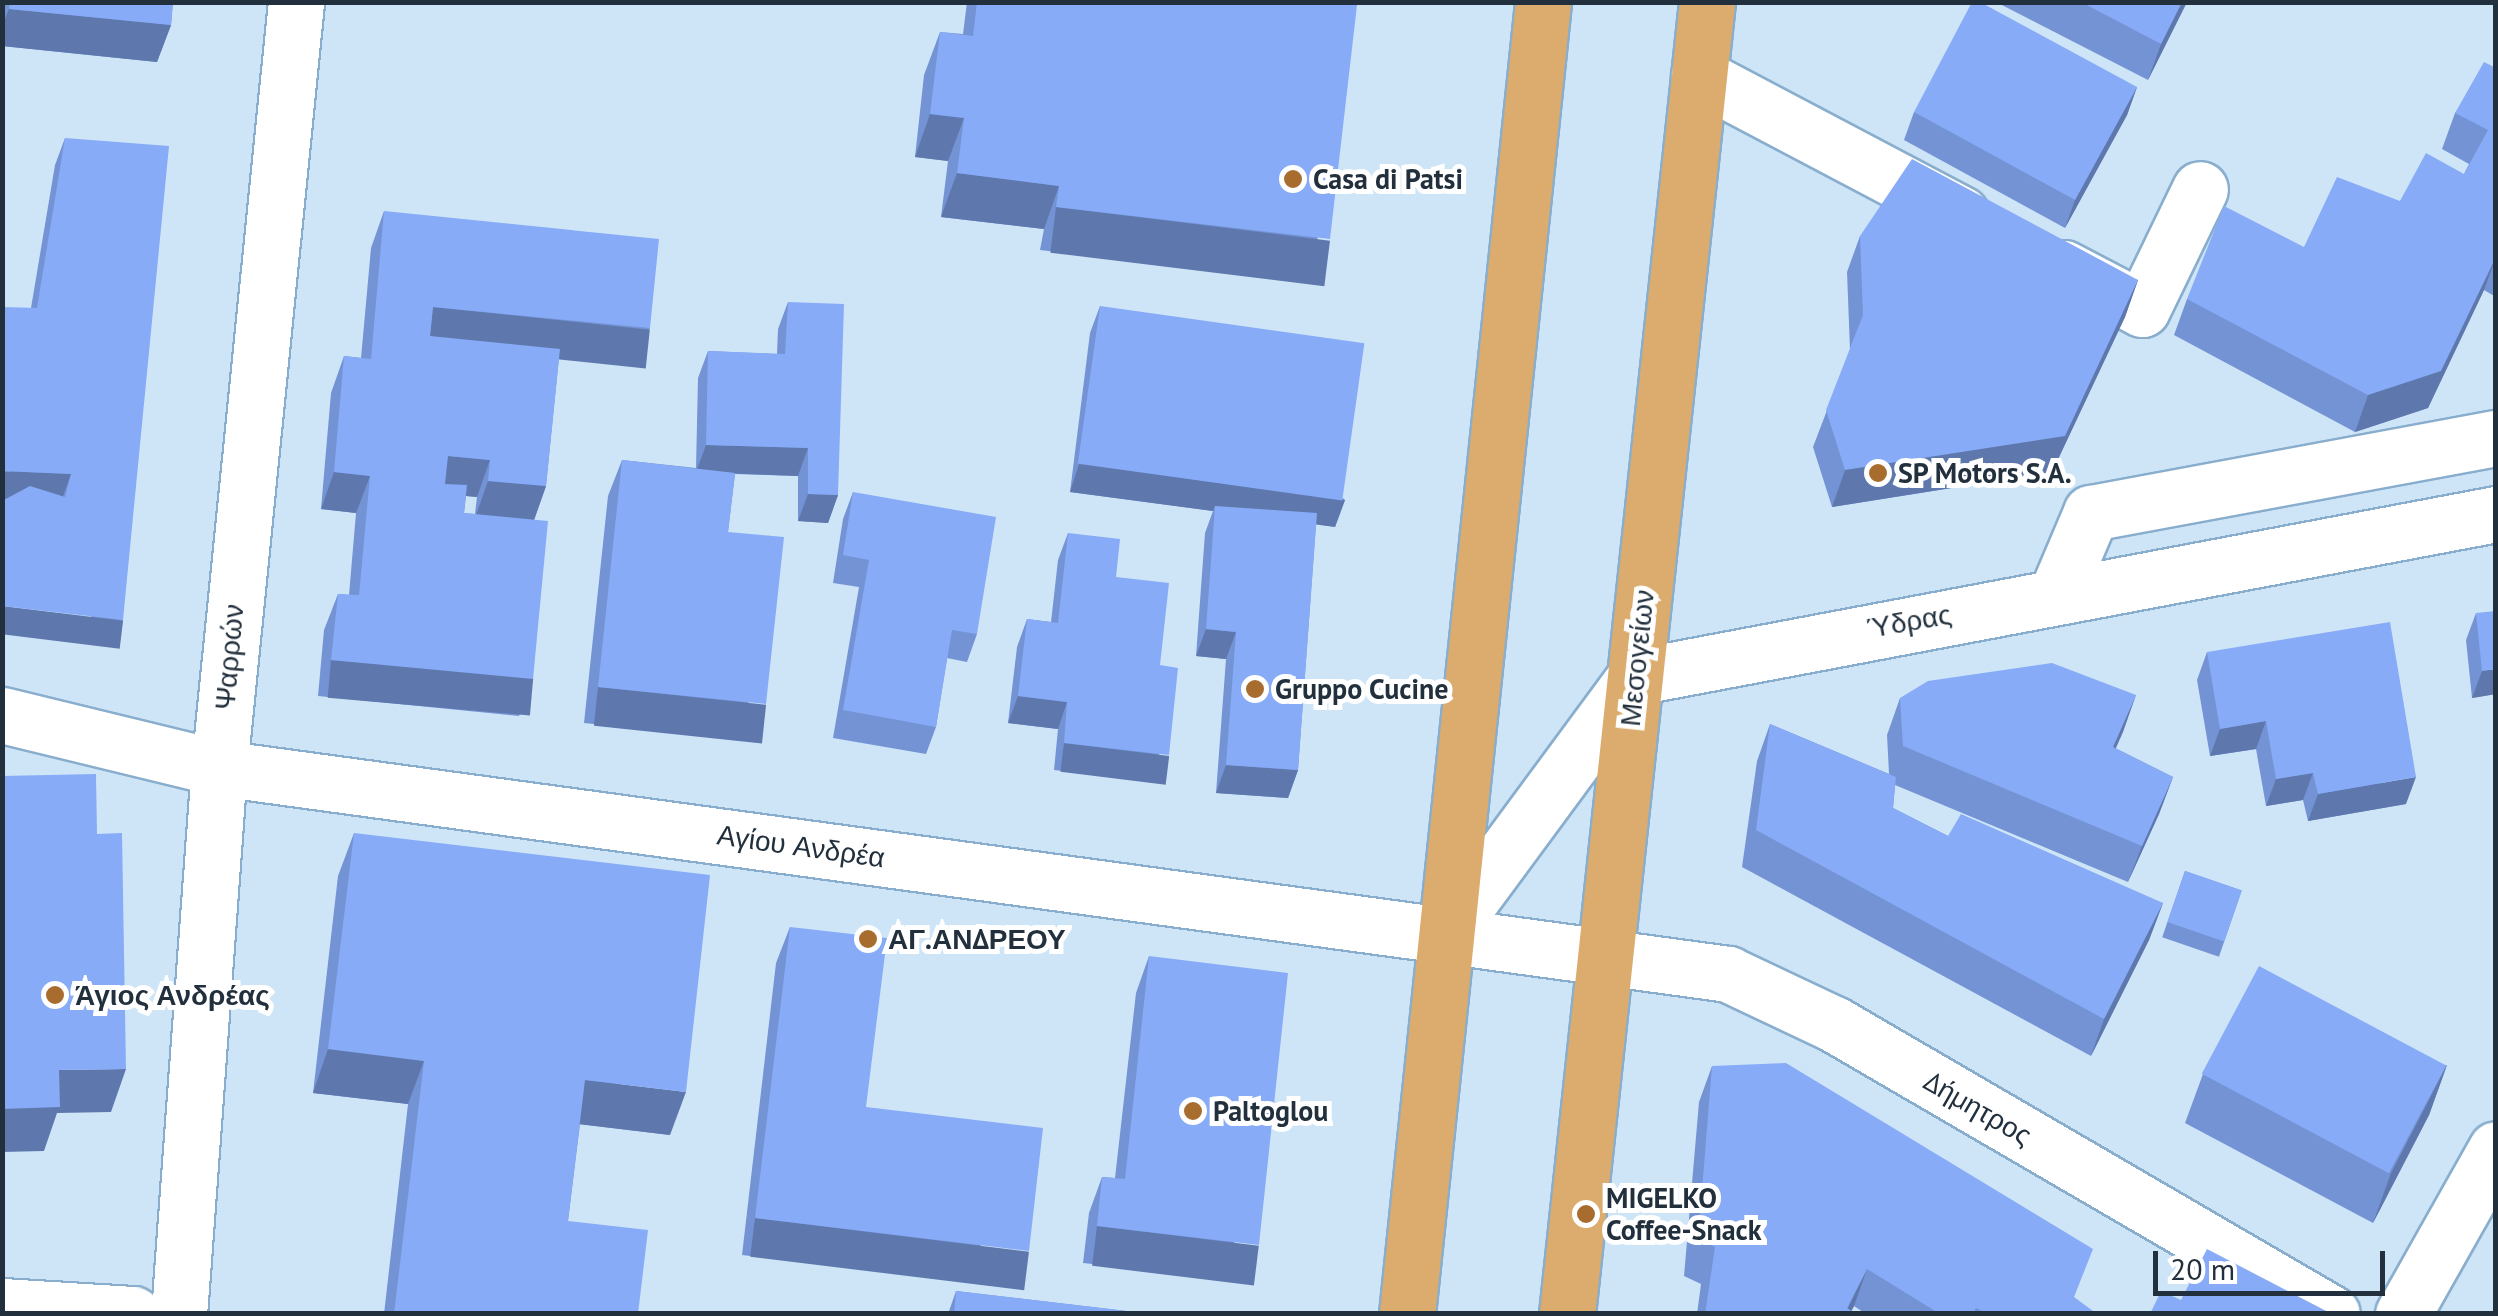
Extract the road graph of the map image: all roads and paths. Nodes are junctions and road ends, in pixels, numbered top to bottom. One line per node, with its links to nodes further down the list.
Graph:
1 (296, 2): 11 (street, Ψαρρών)
2 (1543, 2): 12 (main road)
3 (1707, 2): 4 (main road, Μεσογείων)
4 (1699, 76): 5 (street); 9 (main road, Μεσογείων)
5 (2200, 189)
6 (2496, 438): 8 (street)
7 (2496, 514): 8 (street, Ύδρας)
8 (2056, 593): 9 (street, Ύδρας)
9 (1635, 677): 12 (street); 13 (main road, Μεσογείων)
10 (2, 715): 11 (street, Αγίου Ανδρέα)
11 (219, 768): 12 (street, Αγίου Ανδρέα); 17 (street, Ψαρρών)
12 (1447, 932): 13 (street, Αγίου Ανδρέα); 18 (main road)
13 (1604, 953): 19 (main road, Μεσογείων); 20 (street, Δήμητρος)
14 (2496, 1149): 21 (street)
15 (2, 1306): 16 (street)
16 (133, 1314)
17 (178, 1314)
18 (1407, 1314)
19 (1567, 1314)
20 (2332, 1314)
21 (2403, 1314)

